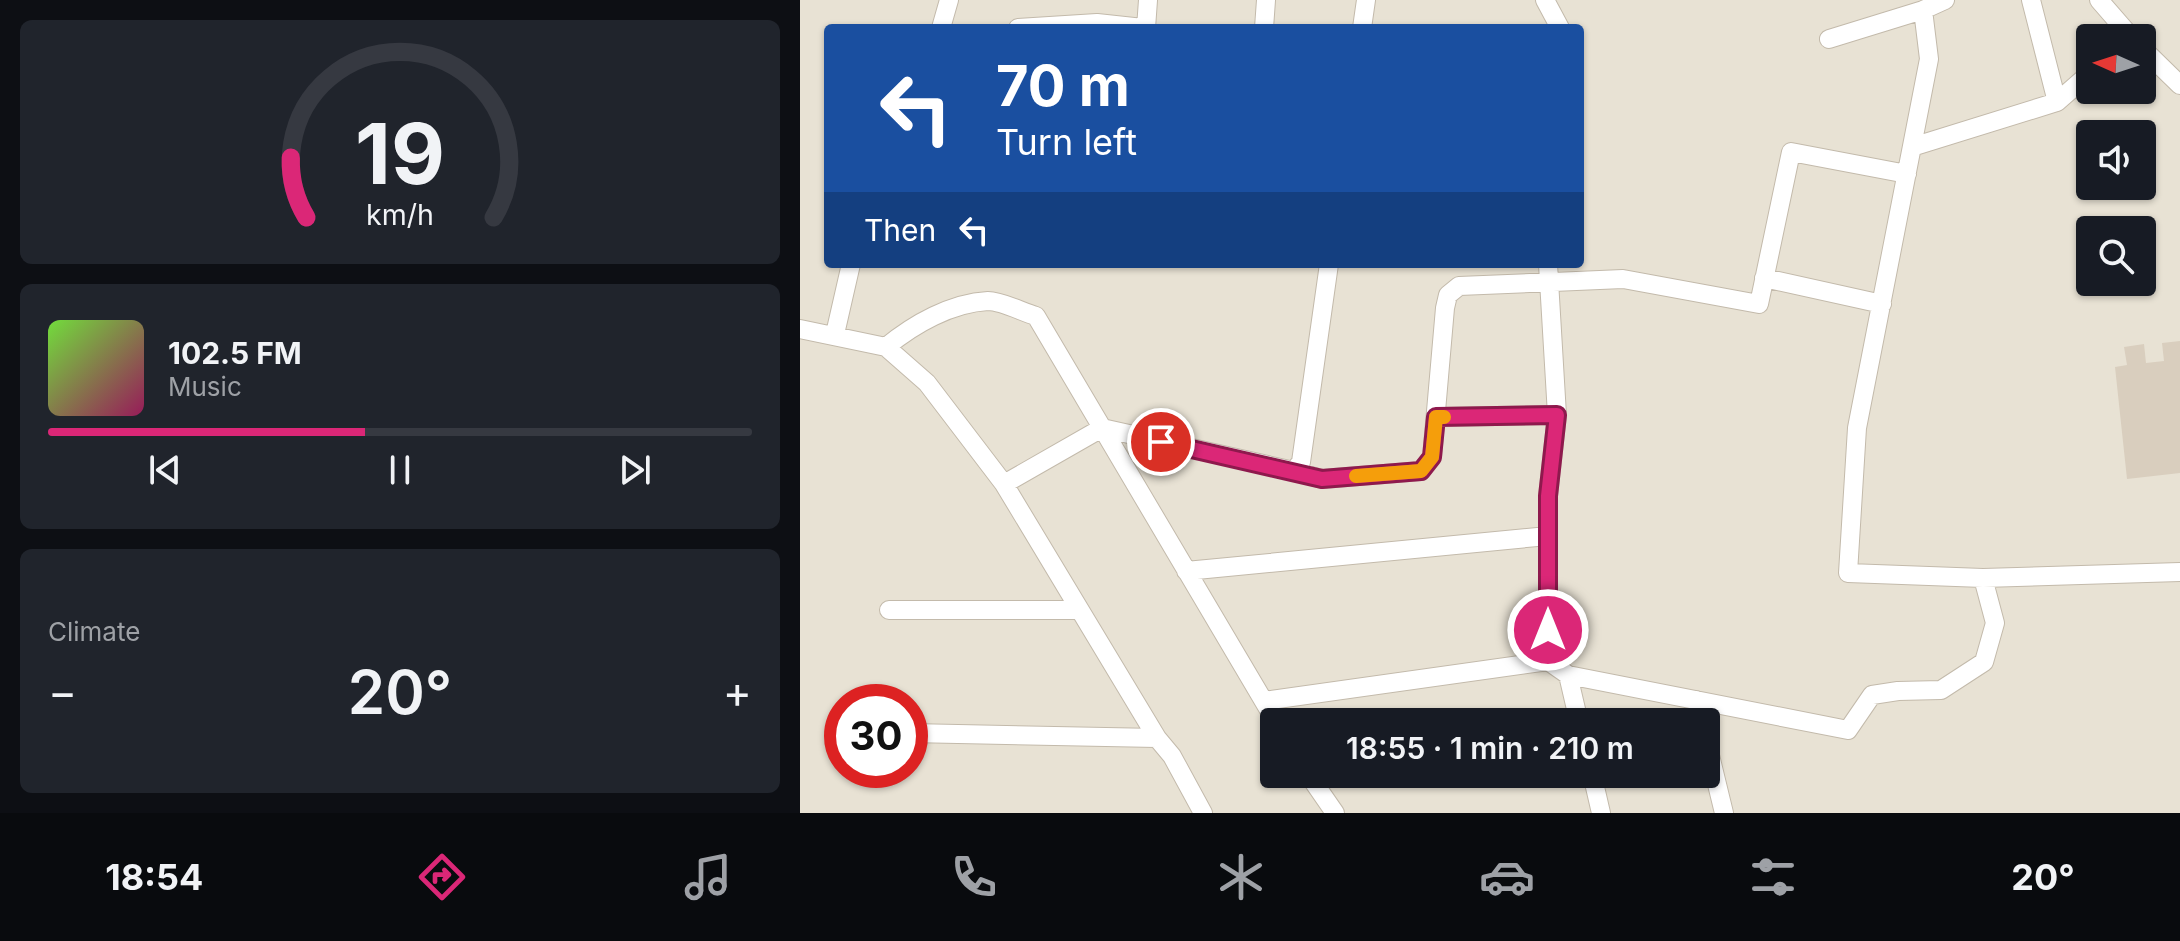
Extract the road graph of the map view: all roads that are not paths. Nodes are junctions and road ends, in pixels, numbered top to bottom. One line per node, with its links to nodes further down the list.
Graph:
1 (949, 0): 10 (street)
2 (1148, 0): 13 (street)
3 (1266, 0): 14 (street)
4 (1366, 0): 15 (street)
5 (1545, 0): 16 (street)
6 (1945, 0): 9 (street)
7 (2031, 0): 22 (street)
8 (2099, 0): 17 (street)
9 (1923, 10): 18 (street); 23 (street)
10 (942, 24)
11 (1081, 24): 12 (street)
12 (1106, 24)
13 (1145, 24)
14 (1264, 24)
15 (1363, 24)
16 (1558, 24)
17 (2119, 24)
18 (1829, 39)
19 (2156, 62): 21 (street)
20 (2076, 85): 22 (street)
21 (2180, 85)
22 (2057, 102): 23 (street)
23 (1912, 147): 24 (street)
24 (1907, 174): 28 (street); 29 (street)
25 (850, 268): 31 (street)
26 (1328, 268): 36 (street)
27 (1548, 273): 28 (street); 33 (street); 34 (street)
28 (1764, 278): 29 (street)
29 (1882, 304): 41 (street)
30 (800, 329): 31 (street)
31 (835, 334): 32 (street)
32 (886, 347): 35 (street); 37 (street)
33 (1557, 415): 34 (street); 38 (street)
34 (1436, 417): 36 (street)
35 (1102, 428): 36 (street); 37 (street); 39 (street)
36 (1294, 471)
37 (1004, 484): 43 (street)
38 (1548, 536): 39 (street); 44 (street)
39 (1186, 571): 47 (street)
40 (2180, 572): 41 (street)
41 (1983, 578): 46 (street)
42 (889, 610): 43 (street)
43 (1077, 610): 52 (street)
44 (1548, 661): 45 (street); 47 (street)
45 (1568, 675): 46 (street); 49 (street)
46 (1696, 700): 50 (street)
47 (1264, 701): 48 (street)
48 (1268, 708)
49 (1576, 708)
50 (1698, 708)
51 (928, 733): 52 (street)
52 (1157, 738): 56 (street)
53 (1318, 788): 57 (street)
54 (1595, 788): 58 (street)
55 (1718, 788): 59 (street)
56 (1203, 813)
57 (1335, 813)
58 (1601, 813)
59 (1724, 813)

